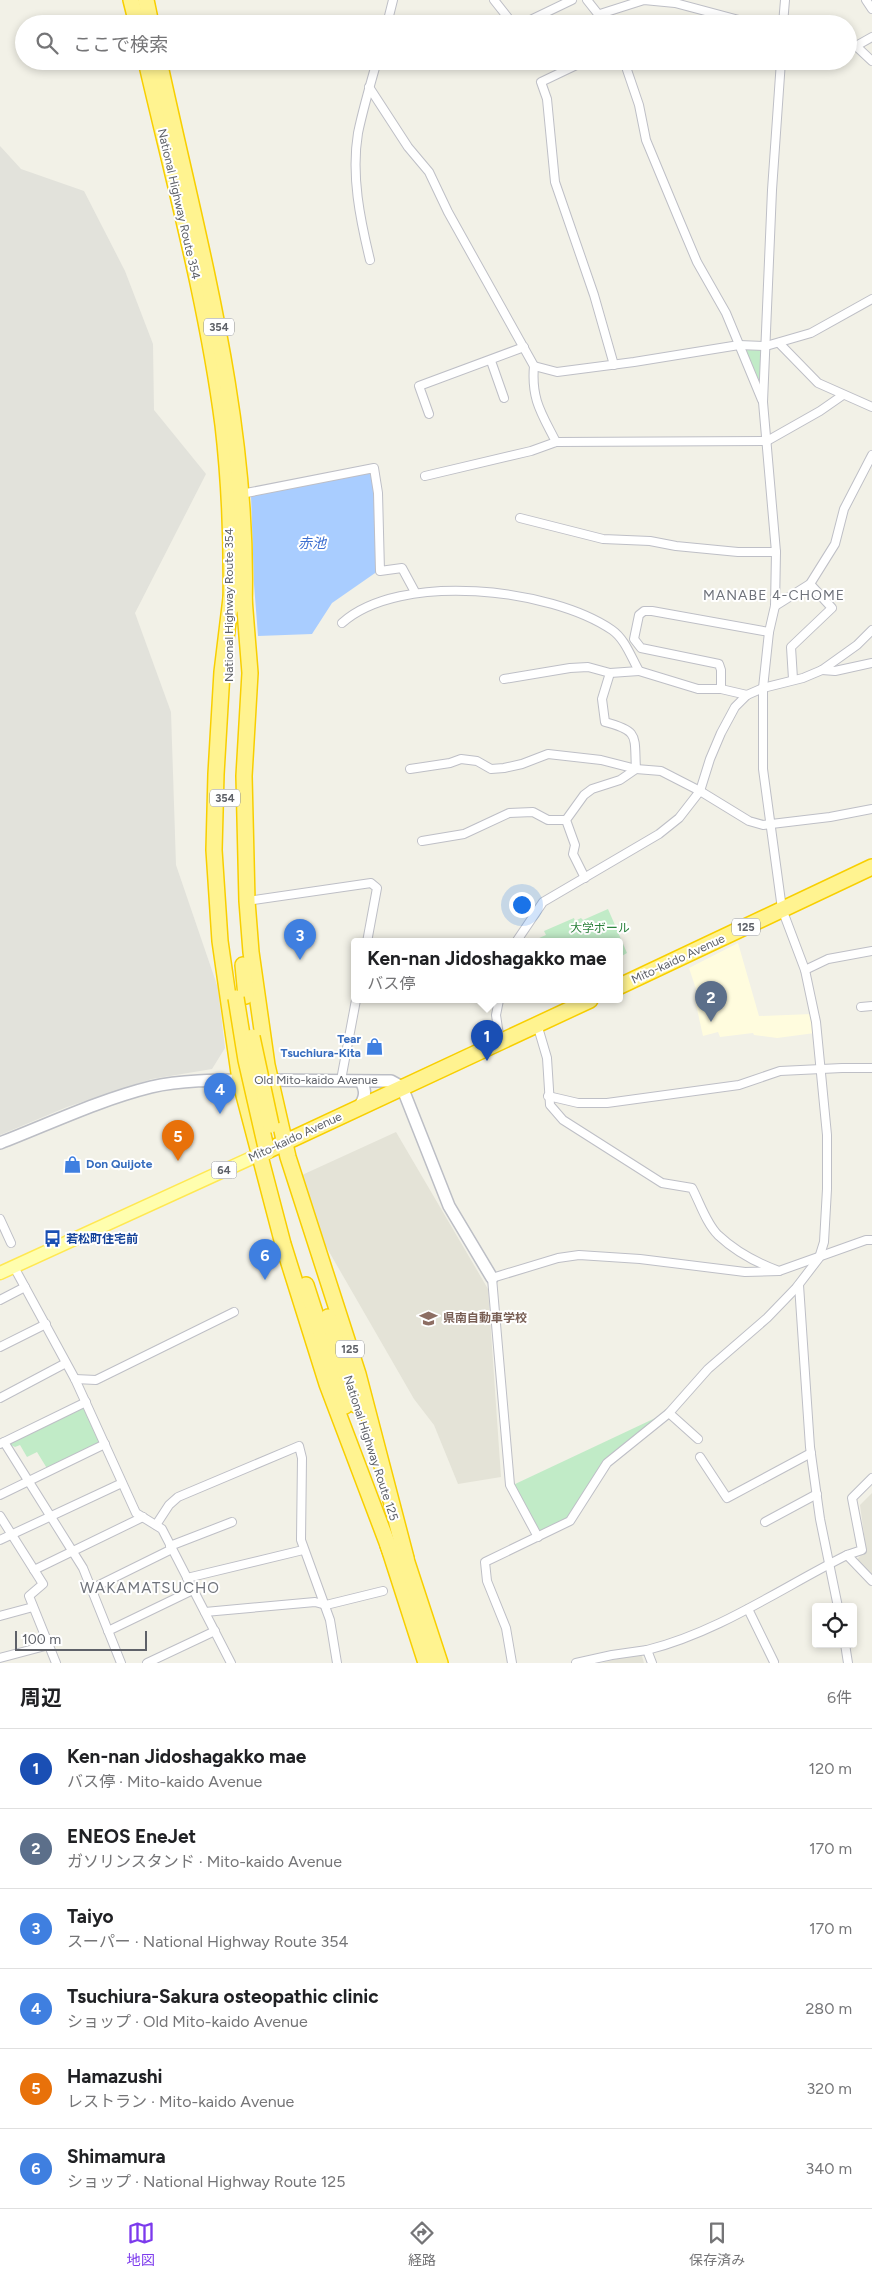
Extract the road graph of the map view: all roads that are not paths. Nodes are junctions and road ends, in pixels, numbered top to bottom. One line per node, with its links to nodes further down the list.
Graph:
1 (131, 0): 12 (highway)
2 (146, 0): 13 (highway)
3 (393, 0): 14 (street)
4 (494, 0): 15 (street)
5 (572, 0): 16 (street)
6 (587, 0): 11 (street)
7 (785, 0): 18 (street)
8 (866, 0): 10 (street)
9 (674, 2): 11 (street); 17 (street)
10 (872, 10)
11 (600, 14)
12 (135, 15)
13 (149, 15)
14 (389, 15)
15 (506, 15)
16 (541, 15)
17 (721, 15)
18 (784, 15)
19 (872, 37): 20 (street)
20 (857, 44)
21 (857, 50): 22 (street)
22 (872, 61)
23 (148, 70): 53 (highway, National Highway Route 354 / 354)
24 (161, 70): 48 (highway, National Highway Route 354 / 354)
25 (374, 70): 29 (street)
26 (566, 70): 37 (street)
27 (627, 70): 33 (street)
28 (780, 70): 34 (street)
29 (369, 87): 30 (street); 35 (street)
30 (370, 260)
31 (872, 299): 32 (street)
32 (779, 343): 34 (street); 39 (street)
33 (739, 344): 34 (street); 37 (street); 41 (street)
34 (766, 346): 41 (street)
35 (524, 347): 36 (street); 38 (street)
36 (491, 361): 40 (street); 43 (street)
37 (614, 365): 38 (street)
38 (534, 366): 45 (street)
39 (843, 395): 42 (street); 44 (street)
40 (504, 398)
41 (763, 402): 44 (street)
42 (872, 407)
43 (429, 414)
44 (767, 441): 45 (street); 50 (street)
45 (556, 442): 47 (street)
46 (872, 455): 51 (street)
47 (425, 476)
48 (241, 494): 52 (street); 53 (highway, National Highway Route 354 / 354)
49 (520, 518): 50 (street)
50 (776, 552): 54 (street)
51 (810, 584): 54 (street); 63 (street)
52 (415, 592): 55 (street); 60 (street)
53 (238, 598): 76 (highway); 92 (highway); 100 (highway, National Highway Route 354 / 354, bridge)
54 (774, 606): 57 (street)
55 (342, 623)
56 (872, 630): 59 (street)
57 (769, 632): 64 (street); 65 (street)
58 (872, 662): 59 (street)
59 (822, 670): 63 (street)
60 (639, 671): 61 (street); 65 (street)
61 (610, 673): 62 (street); 68 (street)
62 (504, 679)
63 (793, 679): 64 (street)
64 (763, 688): 66 (street); 72 (street)
65 (721, 689): 66 (street)
66 (747, 695): 69 (street)
67 (410, 769): 68 (street)
68 (636, 769): 69 (street); 71 (street)
69 (700, 791): 72 (street); 75 (street)
70 (872, 808): 72 (street)
71 (566, 820): 73 (street); 75 (street)
72 (771, 825): 77 (street)
73 (422, 841)
74 (872, 867): 77 (highway, Mito-kaido Avenue / 125)
75 (584, 878): 79 (street)
76 (247, 902): 78 (street); 93 (highway)
77 (782, 909): 81 (street); 82 (highway, Mito-kaido Avenue / 125)
78 (367, 938)
79 (519, 938)
80 (872, 951): 81 (street)
81 (805, 970): 90 (street)
82 (623, 985)
83 (355, 1003): 94 (street)
84 (498, 1003): 89 (street)
85 (583, 1003): 88 (highway, Mito-kaido Avenue)
86 (872, 1006): 87 (street)
87 (862, 1007)
88 (537, 1024): 89 (highway, Mito-kaido Avenue); 97 (street)
89 (500, 1042): 96 (highway, Mito-kaido Avenue)
90 (821, 1068): 91 (street); 97 (street); 105 (street)
91 (872, 1068)
92 (240, 1080): 93 (street, Old Mito-kaido Avenue); 99 (street, Old Mito-kaido Avenue); 100 (highway)
93 (270, 1080): 94 (street, Old Mito-kaido Avenue); 100 (highway)
94 (341, 1080): 95 (street, Old Mito-kaido Avenue)
95 (361, 1081): 96 (street, Old Mito-kaido Avenue); 98 (street)
96 (402, 1087): 98 (highway, Mito-kaido Avenue); 109 (street)
97 (548, 1096): 107 (street)
98 (359, 1107): 100 (highway, Mito-kaido Avenue)
99 (0, 1143)
100 (271, 1149): 102 (highway, National Highway Route 125 / 125); 106 (main road, Mito-kaido Avenue / 64); 143 (highway, 125); 145 (highway, 125)
101 (0, 1219): 104 (street)
102 (295, 1232): 143 (highway, National Highway Route 125 / 125); 145 (highway, National Highway Route 125 / 125)
103 (871, 1240): 105 (street)
104 (12, 1243)
105 (819, 1258): 107 (street); 110 (street)
106 (14, 1267): 108 (main road, Mito-kaido Avenue / 64); 111 (street)
107 (779, 1271): 109 (street)
108 (0, 1273)
109 (492, 1278): 138 (street)
110 (799, 1285): 120 (street); 124 (street)
111 (25, 1287): 112 (street); 114 (street)
112 (0, 1300)
113 (234, 1312): 117 (street)
114 (46, 1324): 115 (street); 116 (street)
115 (0, 1347)
116 (66, 1363): 117 (street); 118 (street)
117 (75, 1379): 119 (street)
118 (0, 1398)
119 (86, 1402): 122 (street); 123 (street)
120 (669, 1413): 121 (street); 138 (street)
121 (698, 1439)
122 (2, 1443): 127 (street)
123 (105, 1444): 127 (street); 128 (street)
124 (811, 1454): 125 (street); 129 (street)
125 (700, 1458)
126 (872, 1478): 144 (street)
127 (29, 1481): 130 (street); 132 (street)
128 (122, 1483): 132 (street); 133 (street)
129 (816, 1494): 135 (street); 146 (street)
130 (0, 1495)
131 (0, 1516): 137 (street)
132 (51, 1517): 137 (street); 142 (street)
133 (143, 1518): 136 (street); 142 (street)
134 (232, 1522): 140 (street)
135 (765, 1522)
136 (156, 1525): 140 (street); 141 (street)
137 (12, 1535): 139 (street); 147 (street)
138 (538, 1537): 173 (street)
139 (0, 1540)
140 (171, 1547): 148 (street); 150 (street)
141 (303, 1550): 148 (street); 154 (street)
142 (72, 1552): 147 (street); 150 (street)
143 (391, 1553): 171 (highway, National Highway Route 125 / 125)
144 (847, 1555): 146 (street); 149 (street)
145 (406, 1558): 172 (highway, National Highway Route 125 / 125)
146 (830, 1564): 153 (street); 156 (street)
147 (34, 1570): 155 (street)
148 (187, 1578): 151 (street)
149 (872, 1581)
150 (91, 1589): 159 (street)
151 (193, 1590): 157 (street); 159 (street)
152 (382, 1590): 154 (street)
153 (837, 1603)
154 (326, 1605): 157 (street); 170 (street)
155 (33, 1607): 158 (street); 161 (street)
156 (748, 1609): 163 (street); 165 (street)
157 (204, 1612): 160 (street)
158 (0, 1616)
159 (108, 1631): 167 (street)
160 (214, 1631): 168 (street); 169 (street)
161 (48, 1645): 164 (street); 166 (street)
162 (846, 1648): 176 (street)
163 (647, 1650): 174 (street); 175 (street)
164 (0, 1658)
165 (774, 1662)
166 (56, 1663)
167 (121, 1663)
168 (147, 1663)
169 (231, 1663)
170 (338, 1663)
171 (426, 1663)
172 (440, 1663)
173 (512, 1663)
174 (576, 1663)
175 (652, 1663)
176 (848, 1663)

